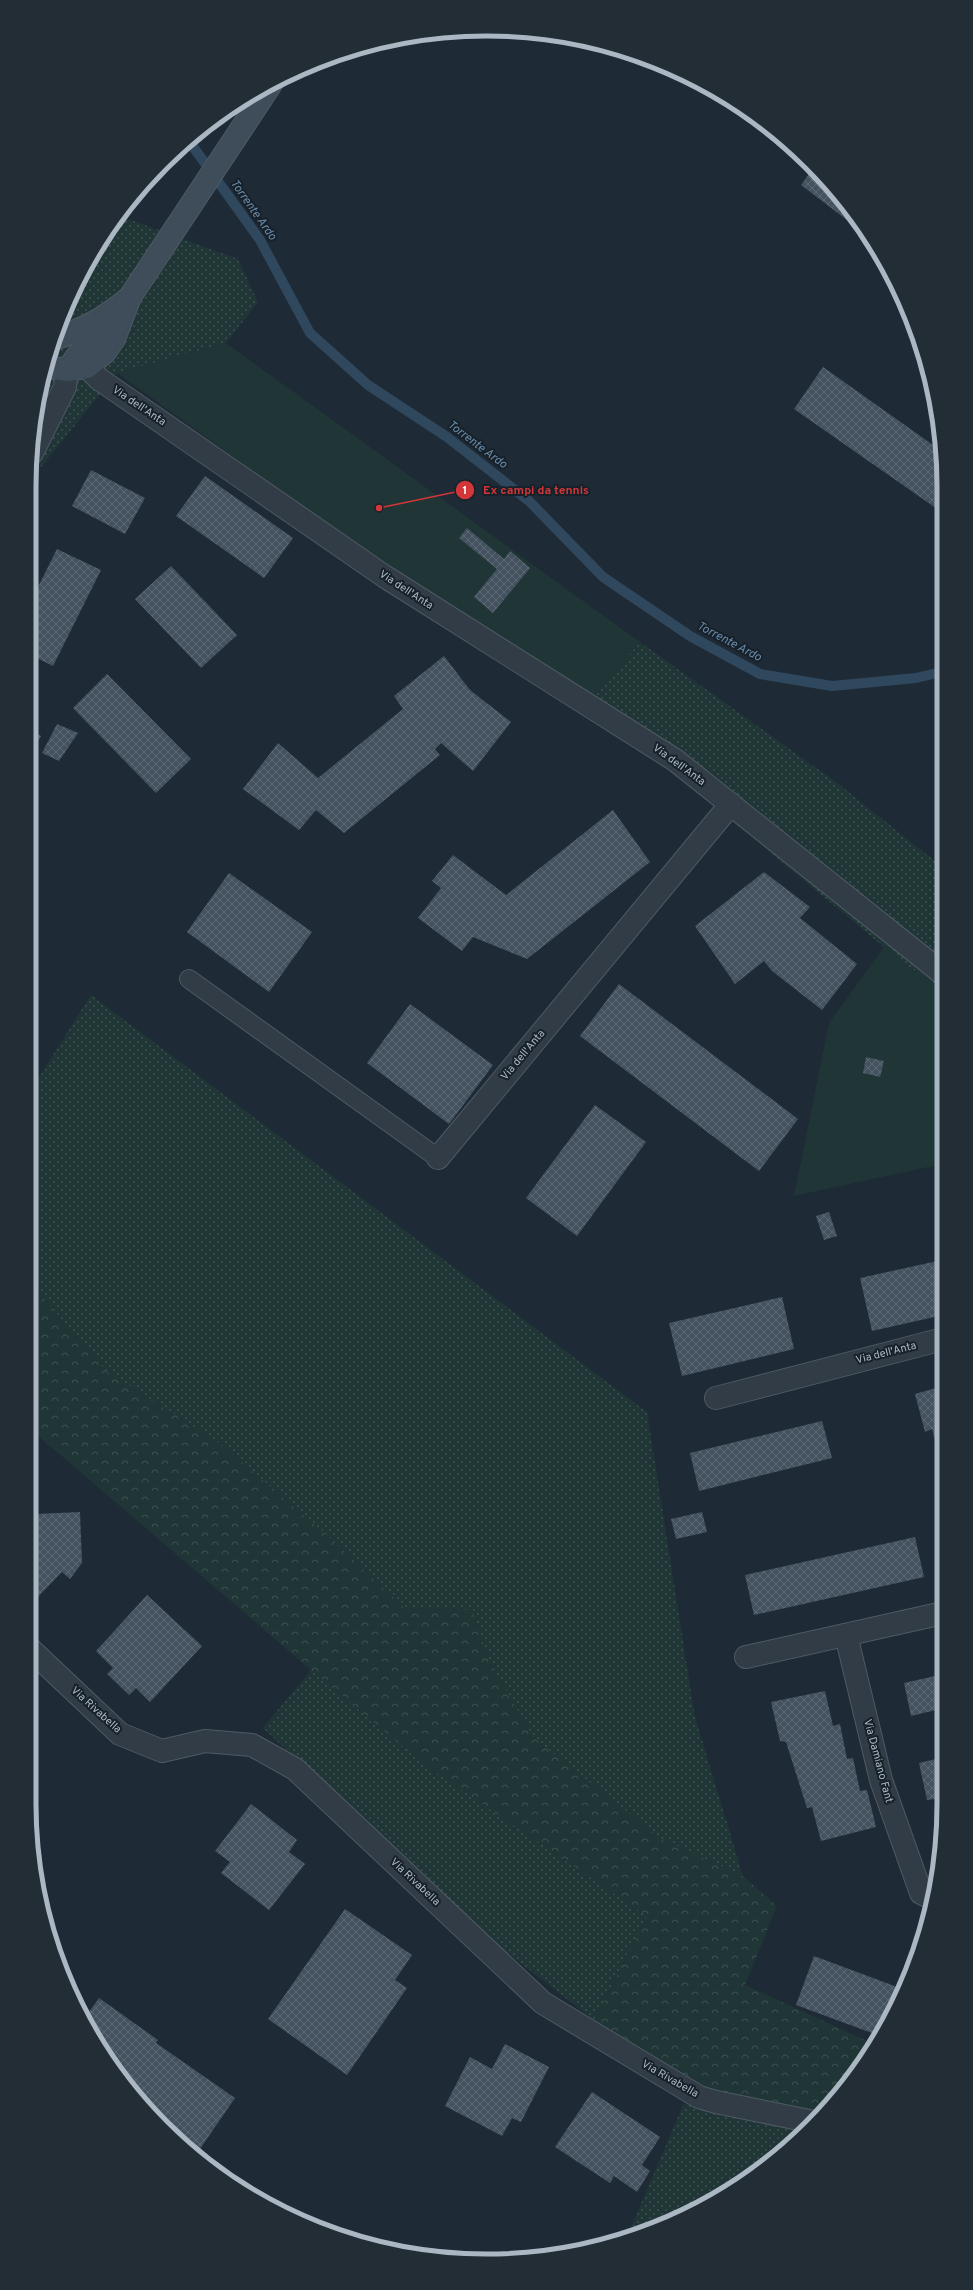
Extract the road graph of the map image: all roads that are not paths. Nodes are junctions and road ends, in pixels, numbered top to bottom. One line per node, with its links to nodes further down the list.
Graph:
1 (264, 94): 2 (main road)
2 (130, 297): 3 (main road); 5 (main road)
3 (106, 317): 4 (main road); 5 (main road)
4 (62, 336)
5 (78, 362): 6 (main road); 7 (street); 8 (street, Via dell'Anta)
6 (52, 367)
7 (39, 439)
8 (731, 804): 9 (street, Via dell'Anta); 11 (street, Via dell'Anta)
9 (937, 969)
10 (189, 979): 11 (lane)
11 (438, 1158)
12 (937, 1341): 13 (street, Via dell'Anta)
13 (716, 1398)
14 (937, 1615): 15 (street)
15 (846, 1635): 17 (street); 18 (street, Via Damiano Fant)
16 (36, 1655): 19 (street, Via Rivabella)
17 (746, 1657)
18 (927, 1896)
19 (806, 2120)

